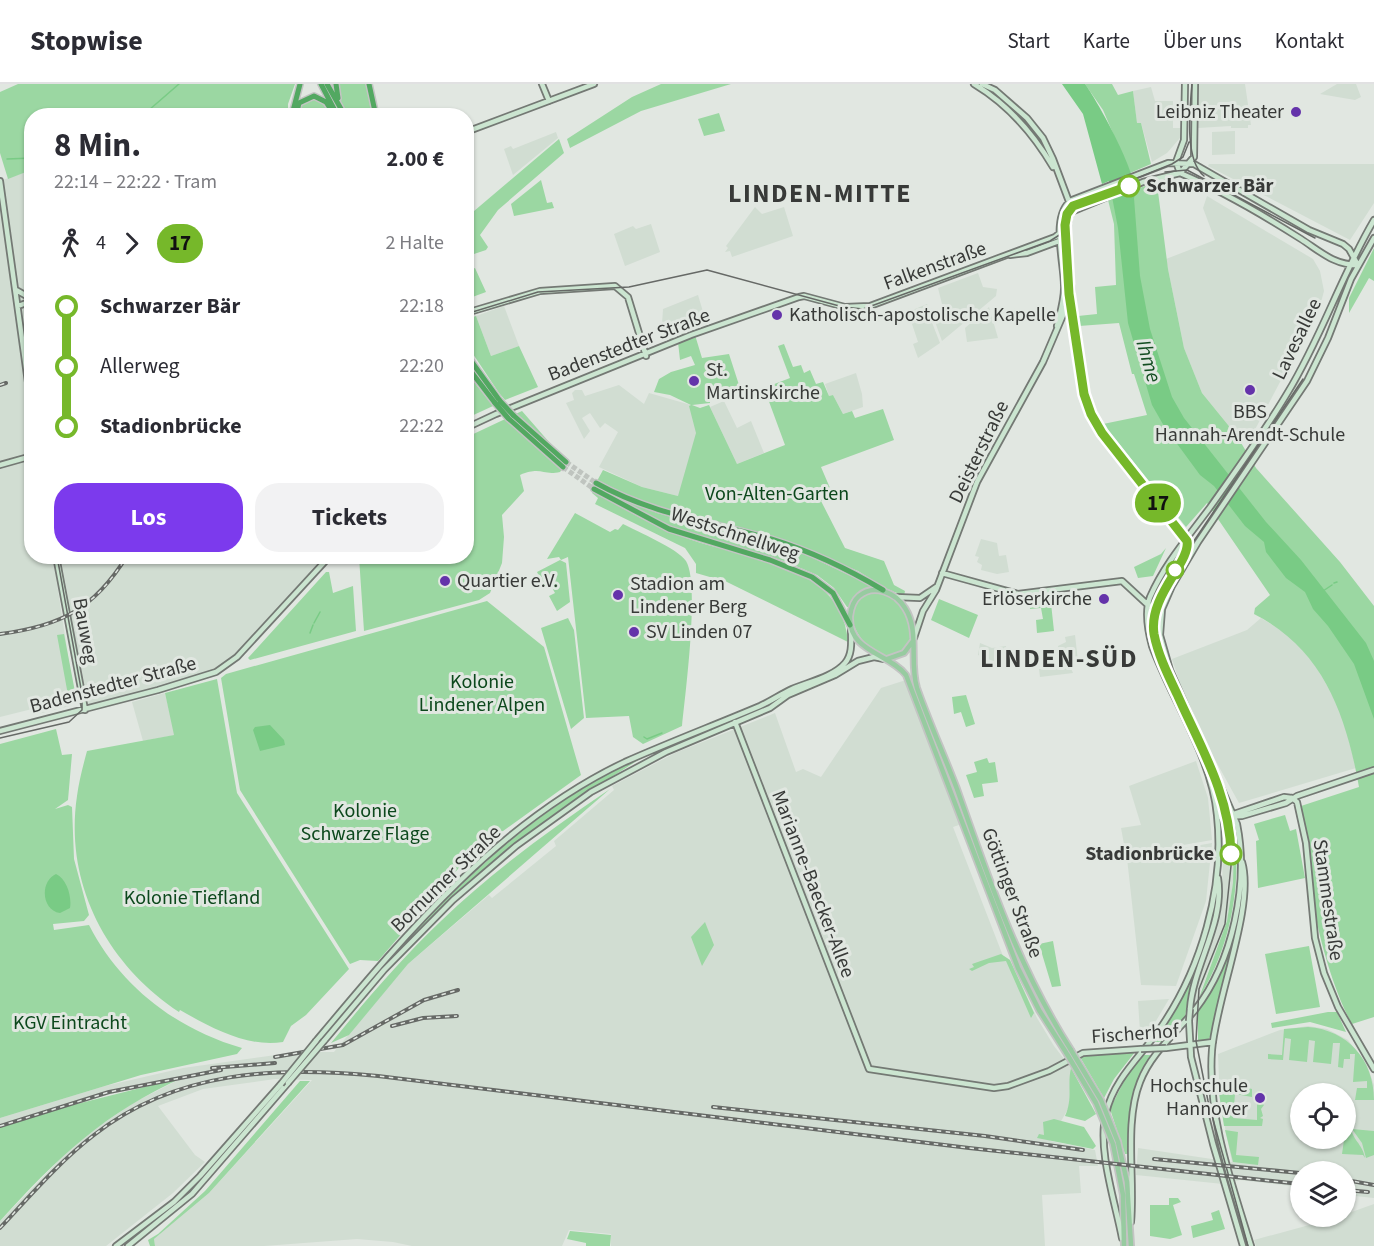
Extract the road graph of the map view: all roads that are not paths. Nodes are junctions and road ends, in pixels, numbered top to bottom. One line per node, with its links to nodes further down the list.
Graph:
1 (300, 84): 13 (highway)
2 (321, 84): 16 (highway)
3 (327, 84): 17 (highway)
4 (336, 84): 18 (highway)
5 (542, 84): 12 (street)
6 (594, 84): 12 (street)
7 (974, 84): 23 (street)
8 (982, 84): 23 (street)
9 (1185, 84): 21 (street)
10 (1195, 84): 22 (street)
11 (369, 85): 19 (highway)
12 (549, 100): 20 (street)
13 (294, 108)
14 (297, 108): 15 (highway)
15 (333, 108)
16 (336, 108)
17 (337, 108)
18 (339, 108)
19 (374, 108)
20 (474, 129)
21 (1176, 162): 22 (street); 24 (street); 26 (street)
22 (1190, 163): 24 (street); 32 (street)
23 (1056, 172): 26 (street)
24 (1180, 173): 27 (street); 33 (street)
25 (0, 181): 35 (street)
26 (1069, 202): 27 (street); 29 (street)
27 (1071, 212): 29 (street)
28 (1374, 220): 32 (street, Lavesallee)
29 (1062, 235): 31 (street, Falkenstraße); 31 (street, Falkenstraße); 52 (street, Deisterstraße)
30 (1374, 238): 34 (street, Lavesallee)
31 (1007, 255): 37 (street, Falkenstraße)
32 (1354, 255): 33 (street, Lavesallee); 34 (street)
33 (1348, 265): 34 (street); 56 (street, Lavesallee)
34 (1358, 265): 57 (street, Lavesallee)
35 (16, 290): 36 (street); 39 (street)
36 (24, 295)
37 (804, 296): 42 (street, Badenstedter Straße)
38 (24, 303): 39 (street)
39 (18, 306): 41 (street)
40 (474, 311): 42 (street)
41 (24, 351)
42 (646, 356): 46 (street, Badenstedter Straße)
43 (474, 366): 45 (highway)
44 (474, 374): 45 (highway)
45 (498, 402): 49 (highway, bridge)
46 (474, 424)
47 (24, 458): 48 (street)
48 (0, 465)
49 (564, 465)
50 (58, 564): 61 (street, Bauweg)
51 (323, 564): 61 (street, Badenstedter Straße)
52 (942, 573): 53 (street, Deisterstraße); 56 (street)
53 (938, 585): 55 (street); 59 (street, Deisterstraße)
54 (883, 590): 55 (main road); 58 (main road); 58 (highway, Westschnellweg)
55 (896, 597): 59 (main road)
56 (1148, 605): 57 (street); 69 (street)
57 (1162, 609): 68 (street)
58 (850, 626): 60 (main road); 62 (street, Bornumer Straße)
59 (913, 641): 60 (main road); 74 (main road, Göttinger Straße)
60 (884, 659): 62 (street, Bornumer Straße); 74 (main road, Göttinger Straße)
61 (85, 710): 63 (street, Badenstedter Straße)
62 (734, 720): 64 (street, Bornumer Straße); 65 (street, Bornumer Straße); 75 (street, Marianne-Baecker-Allee)
63 (0, 731)
64 (644, 753): 65 (street); 79 (street, Bornumer Straße, bridge)
65 (648, 760): 80 (street, Bornumer Straße, bridge)
66 (1371, 771): 67 (street)
67 (1292, 798): 68 (street); 76 (street, Stammestraße)
68 (1234, 814): 69 (street); 70 (street)
69 (1218, 817): 71 (street)
70 (1241, 856): 72 (street); 78 (street)
71 (1217, 876): 73 (street, bridge); 81 (street)
72 (1213, 1042): 73 (street, Fischerhof); 86 (street)
73 (1190, 1046): 75 (street, Fischerhof, bridge); 85 (street)
74 (1069, 1052): 77 (main road, Göttinger Straße, bridge)
75 (864, 1063)
76 (1374, 1069)
77 (1115, 1143): 78 (main road); 81 (main road)
78 (1131, 1225): 84 (main road)
79 (133, 1234): 80 (street); 82 (street, Bornumer Straße)
80 (137, 1239): 83 (street, Bornumer Straße)
81 (1124, 1245)
82 (116, 1246)
83 (128, 1246)
84 (1131, 1246)
85 (1243, 1246)
86 (1251, 1246)

